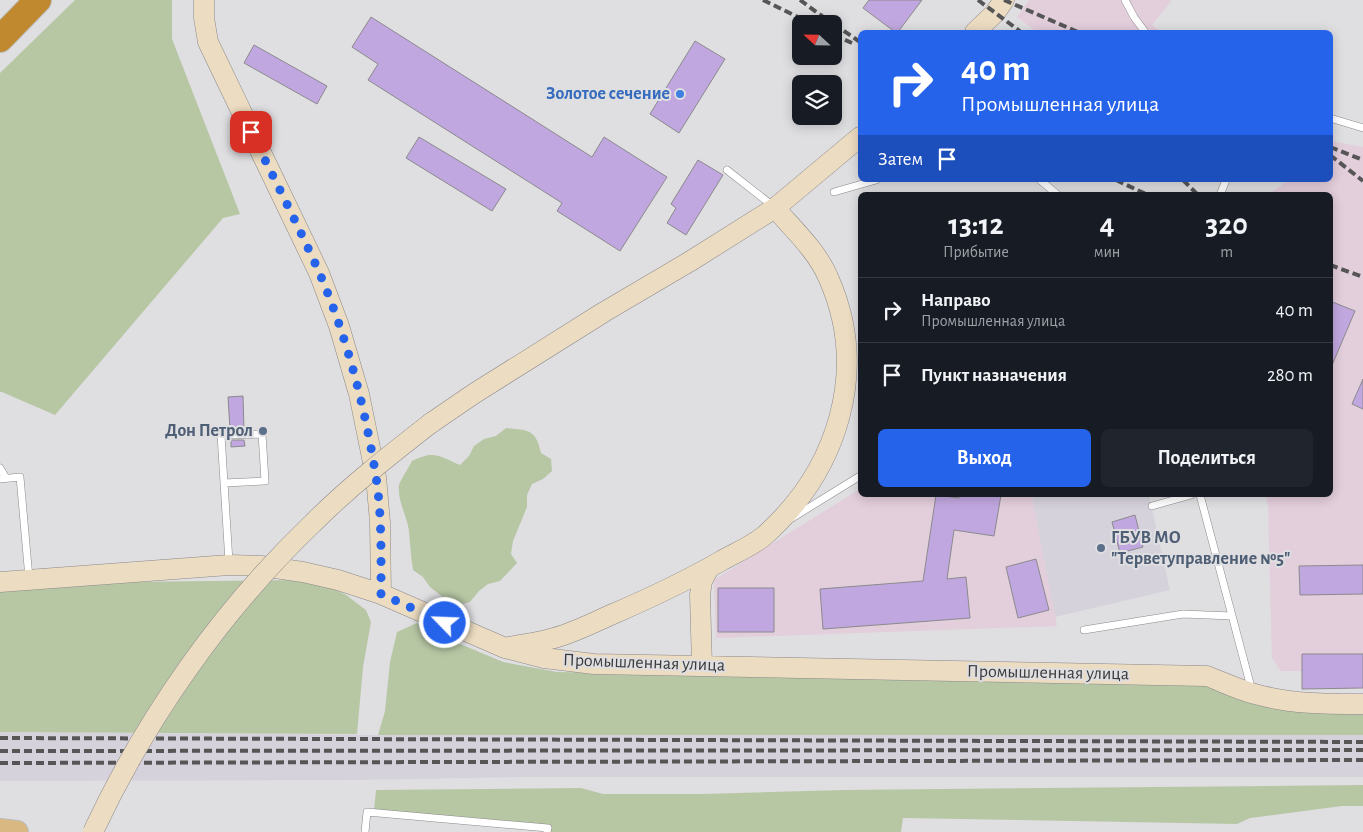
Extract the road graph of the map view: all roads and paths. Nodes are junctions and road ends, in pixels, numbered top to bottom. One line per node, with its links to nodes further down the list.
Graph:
1 (38, 0): 7 (highway)
2 (204, 0): 29 (street)
3 (1004, 0): 5 (street)
4 (1125, 0): 6 (lane)
5 (977, 30)
6 (1144, 30)
7 (0, 39)
8 (1333, 119): 9 (lane)
9 (1363, 128)
10 (858, 140): 16 (street)
11 (727, 170): 16 (lane)
12 (869, 182): 14 (lane)
13 (1042, 182): 15 (lane)
14 (834, 192)
15 (1054, 192)
16 (775, 208): 24 (street); 38 (street, bridge)
17 (0, 468): 19 (lane)
18 (858, 477): 24 (lane)
19 (3, 479): 27 (lane)
20 (224, 483): 20 (lane); 25 (lane)
21 (1184, 497): 23 (lane)
22 (1201, 497): 30 (lane)
23 (1152, 506)
24 (762, 537): 26 (street)
25 (229, 565): 27 (street, Промышленная улица); 29 (street, Промышленная улица)
26 (709, 568): 32 (street); 33 (street)
27 (29, 581): 28 (street, Промышленная улица)
28 (0, 582)
29 (381, 594): 32 (street, Промышленная улица)
30 (1232, 616): 31 (lane); 34 (lane)
31 (1084, 630)
32 (505, 648): 33 (street, Промышленная улица)
33 (702, 666): 34 (street, Промышленная улица)
34 (1252, 694): 35 (street, Промышленная улица)
35 (1363, 704)
36 (0, 830): 37 (main road)
37 (17, 832)
38 (93, 832)
39 (364, 832): 40 (lane)
40 (547, 832)

